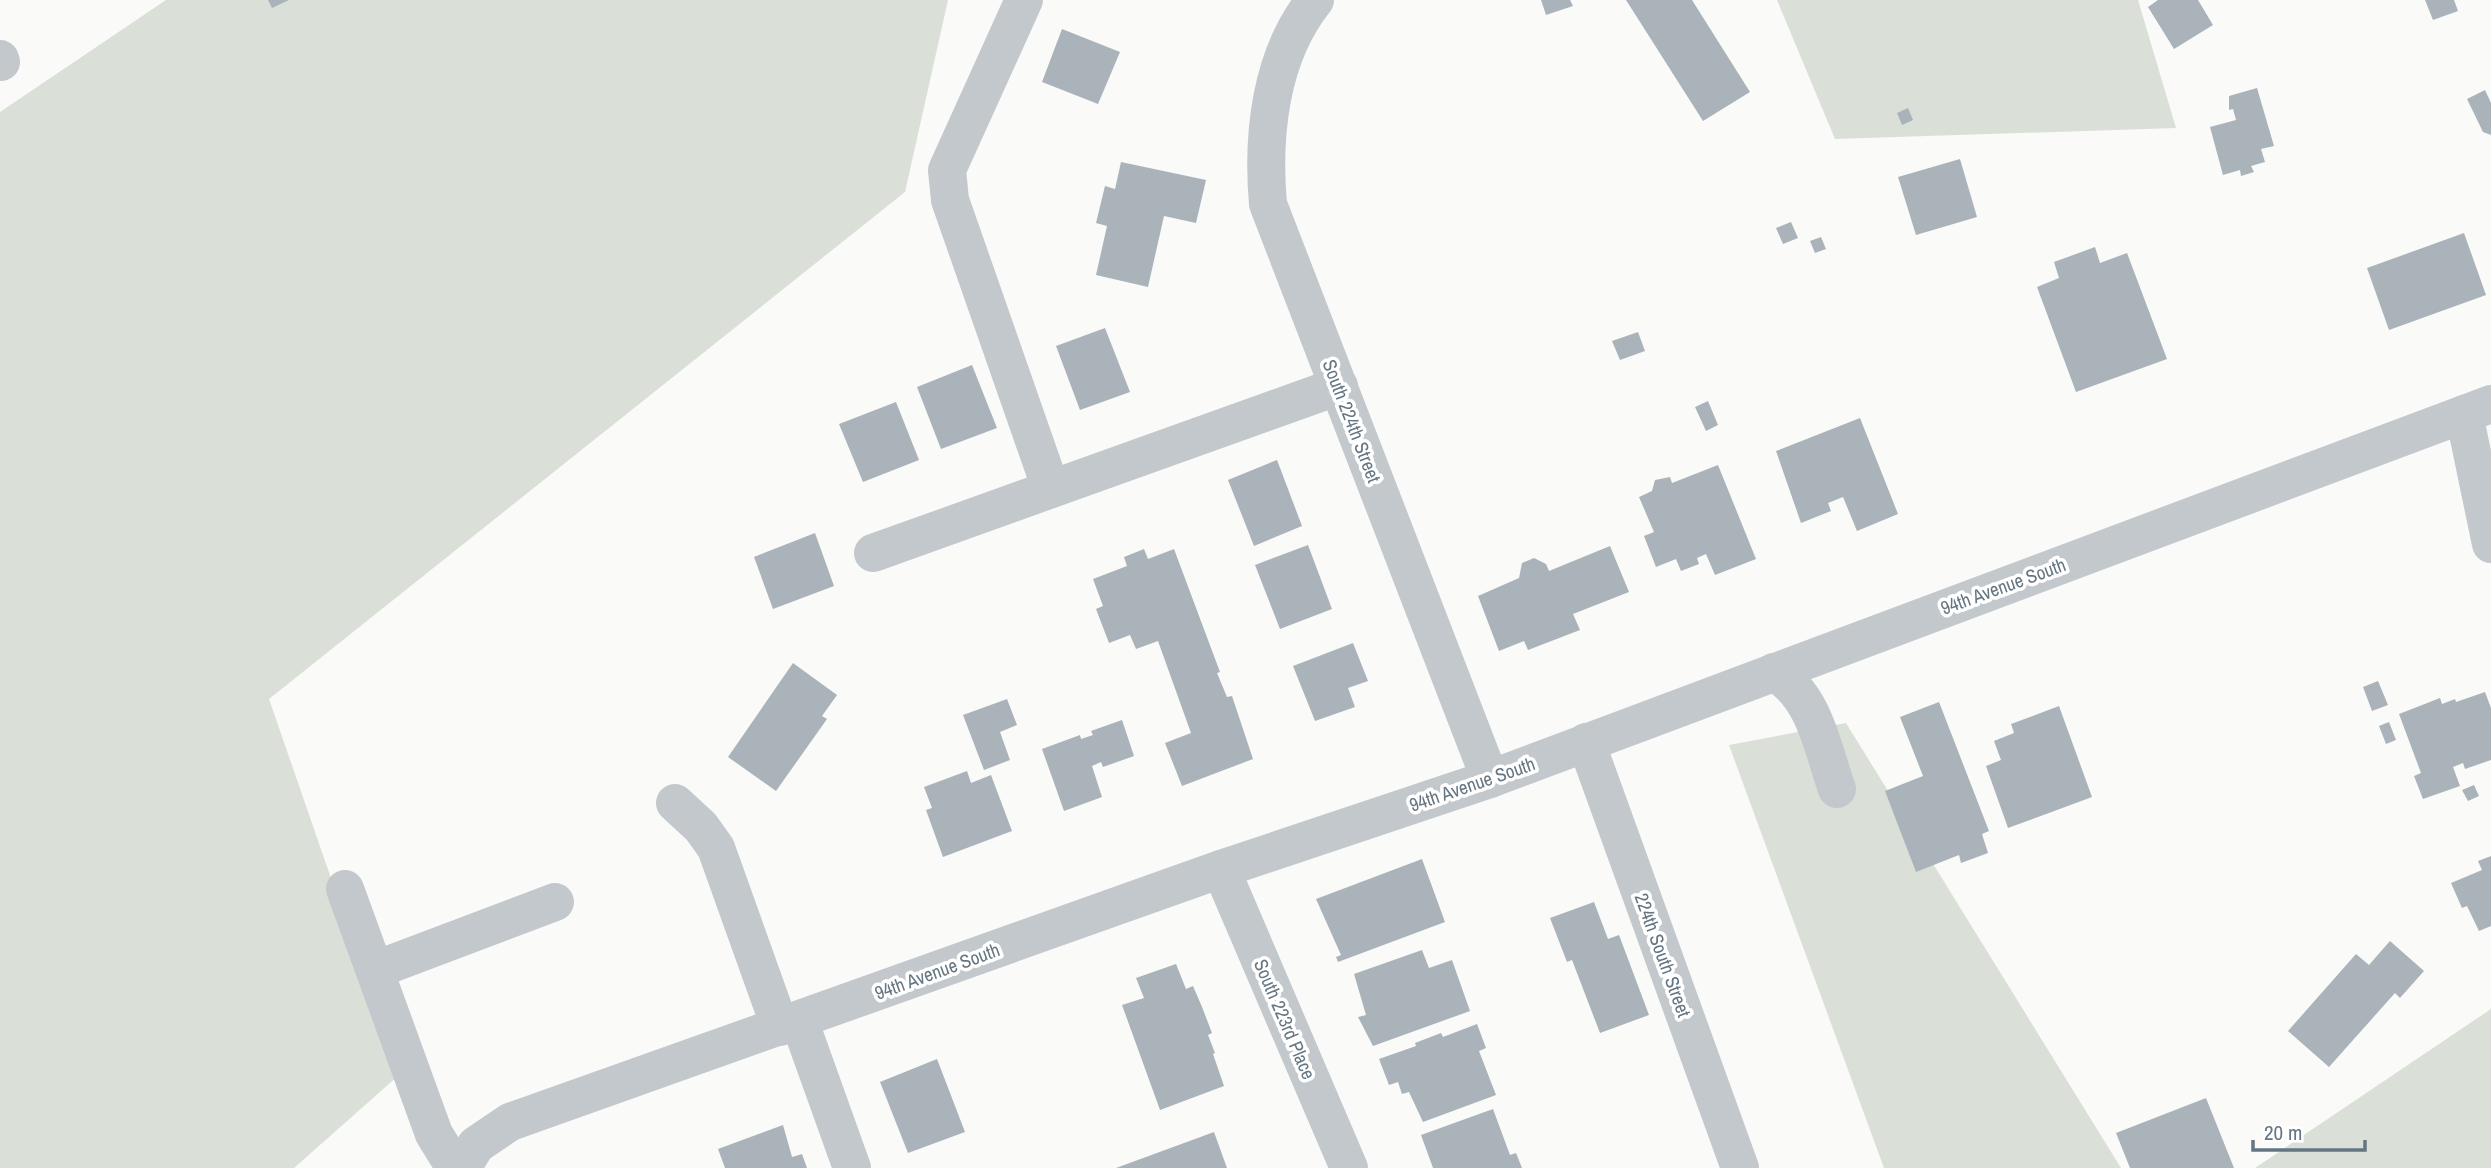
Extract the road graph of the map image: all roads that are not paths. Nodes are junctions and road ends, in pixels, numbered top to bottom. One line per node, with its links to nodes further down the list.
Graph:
1 (1024, 0): 5 (street)
2 (1315, 0): 3 (street, South 224th Street)
3 (1339, 386): 5 (street); 10 (street, South 224th Street)
4 (2478, 409): 6 (street); 8 (street, 94th Avenue South)
5 (1051, 489): 7 (street)
6 (2491, 544)
7 (873, 553)
8 (1774, 672): 9 (street, 94th Avenue South); 11 (street)
9 (1586, 742): 10 (street, 94th Avenue South); 22 (street, 224th South Street)
10 (1490, 779): 13 (street, 94th Avenue South)
11 (1837, 789)
12 (675, 803): 17 (street)
13 (1221, 869): 17 (street, 94th Avenue South); 21 (street, South 223rd Place)
14 (345, 889): 16 (street)
15 (555, 902): 16 (street)
16 (375, 970): 18 (street)
17 (789, 1024): 19 (street, 94th Avenue South); 20 (street)
18 (455, 1168)
19 (461, 1168)
20 (852, 1168)
21 (1349, 1168)
22 (1740, 1168)

